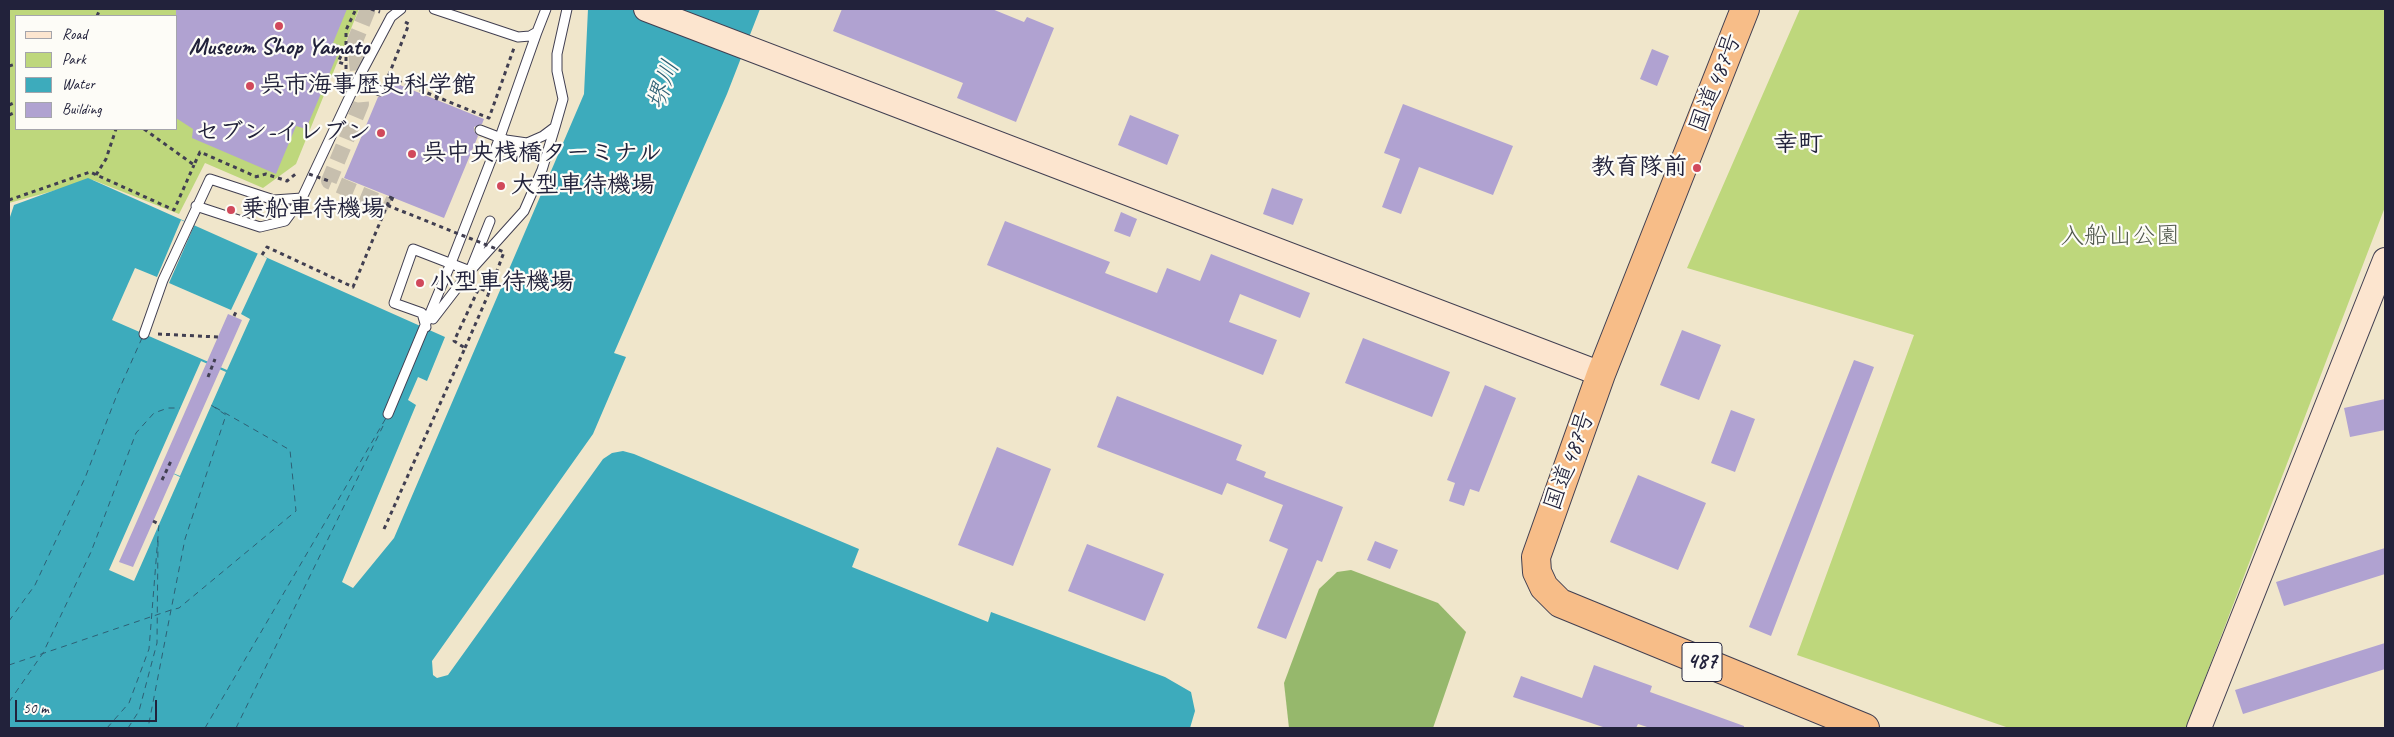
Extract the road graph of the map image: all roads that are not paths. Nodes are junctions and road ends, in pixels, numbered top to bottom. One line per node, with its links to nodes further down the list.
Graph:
1 (401, 9): 8 (lane)
2 (434, 9): 7 (lane)
3 (546, 9): 7 (lane)
4 (567, 9): 10 (lane)
5 (646, 9): 23 (street)
6 (1745, 9): 23 (highway, 国道487号 / 487)
7 (537, 32): 12 (lane)
8 (357, 81): 9 (lane); 15 (lane)
9 (380, 91)
10 (555, 127): 13 (lane); 20 (lane)
11 (480, 130): 12 (lane)
12 (500, 137): 13 (lane); 19 (lane)
13 (527, 143): 14 (lane)
14 (516, 152)
15 (302, 198): 16 (lane); 16 (lane)
16 (196, 206): 22 (lane)
17 (490, 221): 20 (lane)
18 (2385, 260): 26 (street)
19 (451, 263): 20 (lane); 21 (lane); 21 (lane)
20 (470, 271): 21 (lane)
21 (426, 327): 24 (lane)
22 (144, 334)
23 (1601, 374): 25 (highway, 国道487号 / 487)
24 (388, 414)
25 (1865, 728)
26 (2199, 728)

